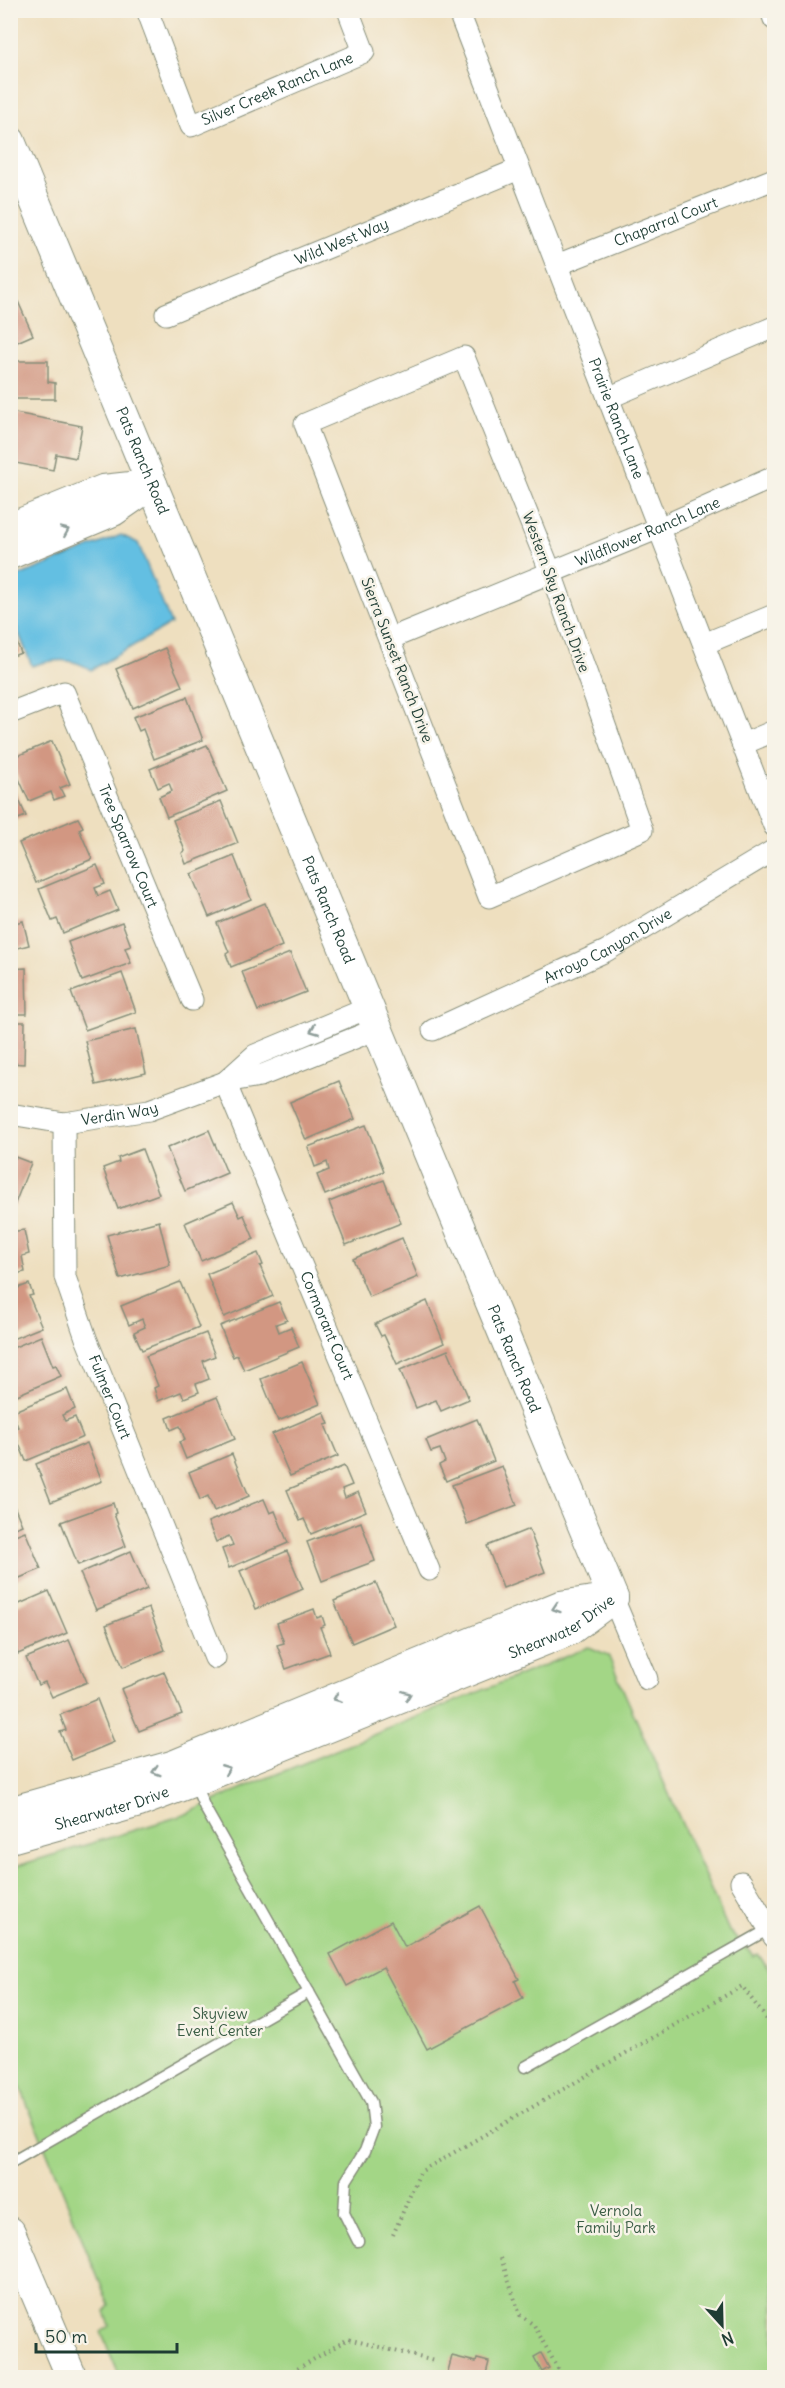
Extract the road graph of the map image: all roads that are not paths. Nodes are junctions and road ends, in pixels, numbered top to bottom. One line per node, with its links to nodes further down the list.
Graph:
1 (147, 10): 2 (street, Silver Creek Ranch Lane)
2 (348, 10)
3 (458, 10): 7 (street, Prairie Ranch Lane)
4 (771, 10): 5 (street)
5 (774, 19)
6 (10, 141): 15 (street, Pats Ranch Road)
7 (519, 169): 9 (street, Prairie Ranch Lane); 10 (street, Wild West Way)
8 (774, 179): 9 (street, Chaparral Court)
9 (557, 265): 12 (street, Prairie Ranch Lane)
10 (166, 314)
11 (774, 327): 12 (street)
12 (608, 398): 17 (street, Prairie Ranch Lane)
13 (305, 424): 19 (street, Western Sky Ranch Drive); 21 (street, Sierra Sunset Ranch Drive)
14 (774, 477): 17 (street, Wildflower Ranch Lane)
15 (152, 484): 16 (street); 18 (street, one-way to 15); 30 (street, Pats Ranch Road)
16 (10, 528)
17 (659, 528): 19 (street, Wildflower Ranch Lane); 22 (street, Prairie Ranch Lane)
18 (10, 554)
19 (551, 573): 21 (street, Wildflower Ranch Lane); 28 (street, Western Sky Ranch Drive)
20 (774, 615): 22 (street)
21 (390, 639): 28 (street, Sierra Sunset Ranch Drive)
22 (704, 644): 25 (street, Prairie Ranch Lane)
23 (10, 713): 29 (street, Tree Sparrow Court)
24 (774, 731): 25 (street)
25 (743, 744): 26 (street, Prairie Ranch Lane)
26 (774, 826)
27 (774, 850): 31 (street, Arroyo Canyon Drive)
28 (489, 897)
29 (192, 1000)
30 (373, 1019): 32 (street, Verdin Way); 36 (street, Pats Ranch Road)
31 (433, 1030)
32 (225, 1082): 34 (street, Verdin Way); 35 (street, Cormorant Court)
33 (10, 1114): 34 (street, Verdin Way)
34 (64, 1123): 37 (street, Fulmer Court)
35 (429, 1570)
36 (613, 1598): 38 (street, Pats Ranch Road); 39 (street, Shearwater Drive, one-way to 36); 40 (street, Shearwater Drive, one-way to 40)
37 (215, 1658)
38 (647, 1679)
39 (194, 1781): 41 (street, Shearwater Drive); 44 (lane)
40 (10, 1812)
41 (10, 1838)
42 (741, 1882): 43 (street)
43 (772, 1933): 45 (lane)
44 (309, 1992): 46 (lane); 48 (lane)
45 (525, 2067)
46 (10, 2163)
47 (10, 2232): 49 (street)
48 (358, 2241)
49 (72, 2378)

